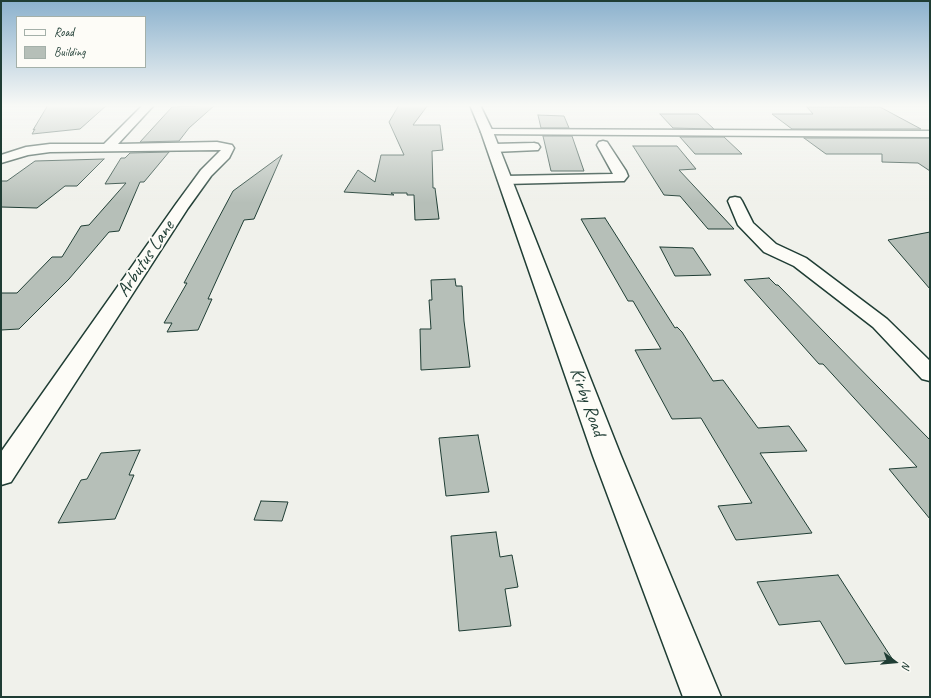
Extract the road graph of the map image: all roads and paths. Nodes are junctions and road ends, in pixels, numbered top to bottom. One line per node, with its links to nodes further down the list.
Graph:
1 (117, 138): 7 (street)
2 (698, 138): 3 (street)
3 (605, 139): 4 (street); 5 (street); 9 (street)
4 (490, 140): 6 (street); 9 (street, Kirby Road)
5 (588, 145)
6 (542, 146)
7 (108, 147): 8 (street); 12 (street, Arbutus Lane)
8 (1, 159)
9 (505, 180): 13 (street, Kirby Road)
10 (735, 201): 11 (street)
11 (929, 372)
12 (1, 474)
13 (702, 697)

